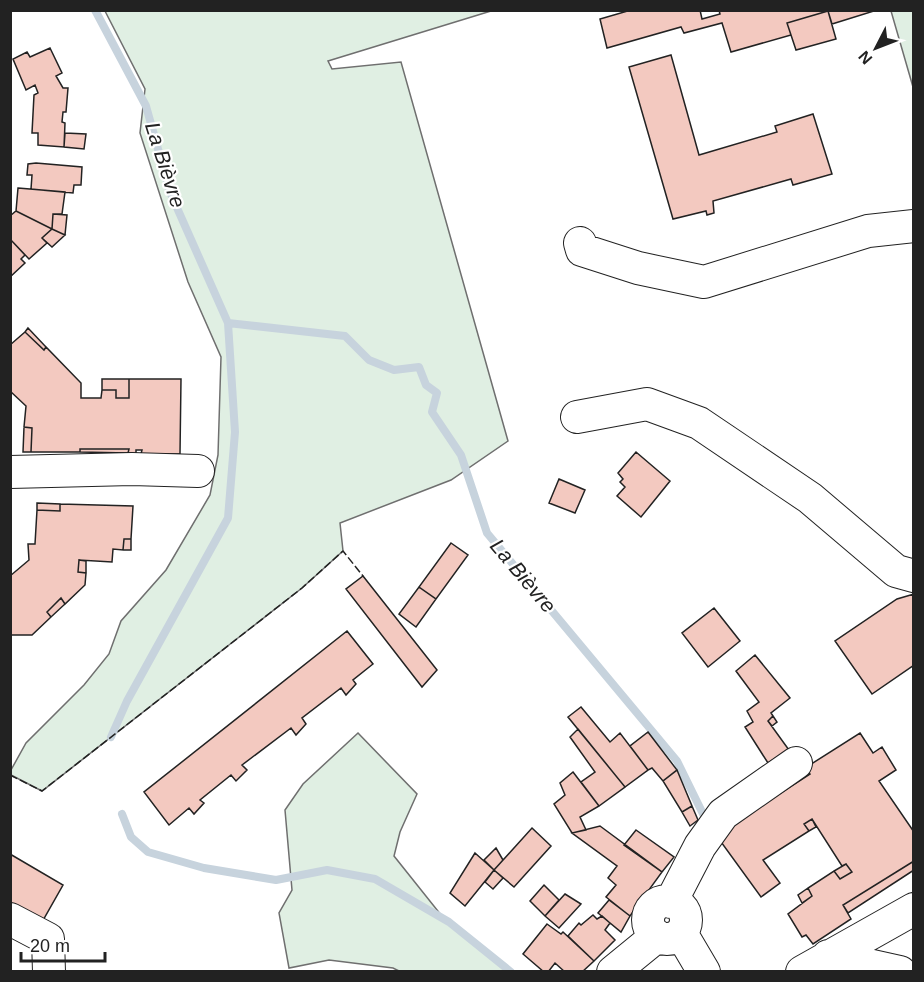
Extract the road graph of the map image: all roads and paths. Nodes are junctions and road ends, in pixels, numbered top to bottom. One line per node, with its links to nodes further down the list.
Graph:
1 (914, 226): 2 (street)
2 (580, 243)
3 (577, 417): 6 (street)
4 (198, 471): 5 (street)
5 (10, 472)
6 (914, 576)
7 (796, 763): 10 (street)
8 (914, 909): 11 (street)
9 (10, 919): 12 (street)
10 (669, 934): 13 (street); 14 (street)
11 (805, 967): 15 (street)
12 (49, 972)
13 (613, 972)
14 (704, 972)
15 (900, 972)

